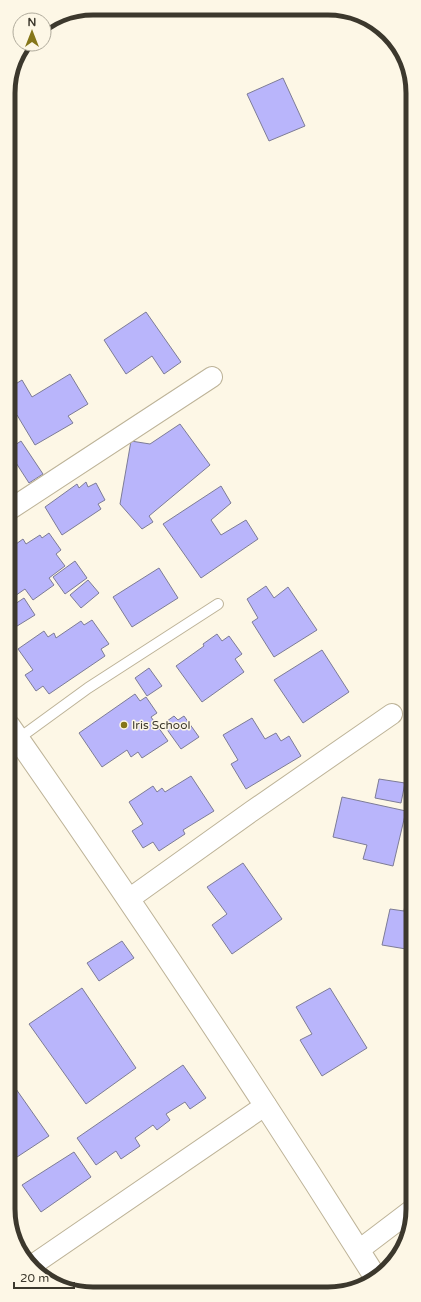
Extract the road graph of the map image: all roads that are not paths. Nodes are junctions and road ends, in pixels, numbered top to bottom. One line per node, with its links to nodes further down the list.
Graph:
1 (212, 377): 2 (street)
2 (15, 506)
3 (218, 604): 5 (lane)
4 (392, 714): 7 (street)
5 (15, 731)
6 (15, 735): 7 (main road)
7 (129, 899): 8 (main road)
8 (266, 1105): 10 (main road); 11 (street)
9 (406, 1214): 10 (street)
10 (359, 1250): 12 (main road)
11 (36, 1262)
12 (373, 1273)

